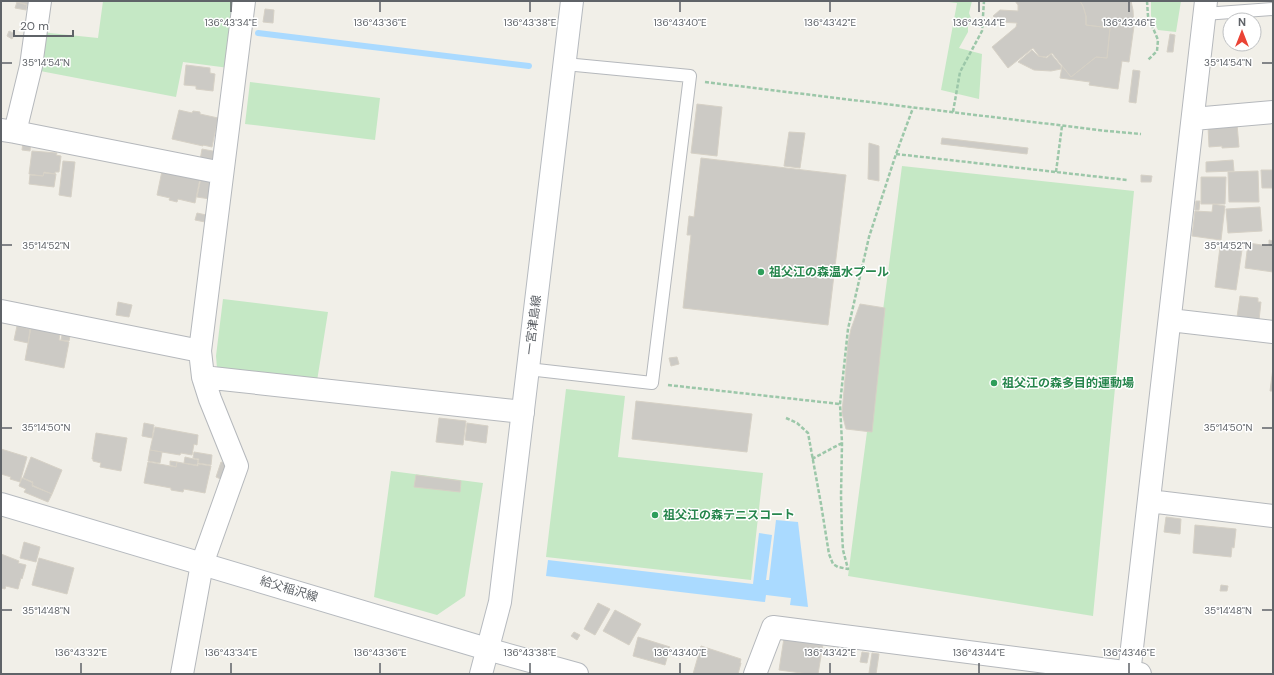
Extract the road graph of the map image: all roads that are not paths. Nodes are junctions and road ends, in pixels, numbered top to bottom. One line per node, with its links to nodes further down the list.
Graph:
1 (40, 1): 9 (street)
2 (244, 1): 10 (street)
3 (572, 1): 6 (street, 一宮津島線)
4 (1205, 7): 5 (lane); 8 (street)
5 (1273, 9)
6 (565, 64): 15 (street, 一宮津島線); 15 (lane)
7 (1273, 112): 8 (street)
8 (1193, 119): 12 (street)
9 (8, 131): 10 (street)
10 (222, 172): 14 (street)
11 (1, 311): 14 (street)
12 (1170, 320): 13 (street); 18 (street)
13 (1273, 332)
14 (200, 351): 16 (street)
15 (528, 369): 17 (street, 一宮津島線)
16 (203, 377): 17 (street); 21 (street)
17 (523, 412): 22 (street, 一宮津島線)
18 (1149, 501): 20 (street); 27 (street)
19 (1, 504): 21 (street, 給父稲沢線)
20 (1273, 516)
21 (202, 564): 22 (street, 給父稲沢線); 23 (street)
22 (487, 649): 24 (street, 一宮津島線); 25 (street, 給父稲沢線)
23 (182, 674)
24 (481, 674)
25 (577, 674)
26 (755, 674): 27 (street)
27 (1133, 674)

